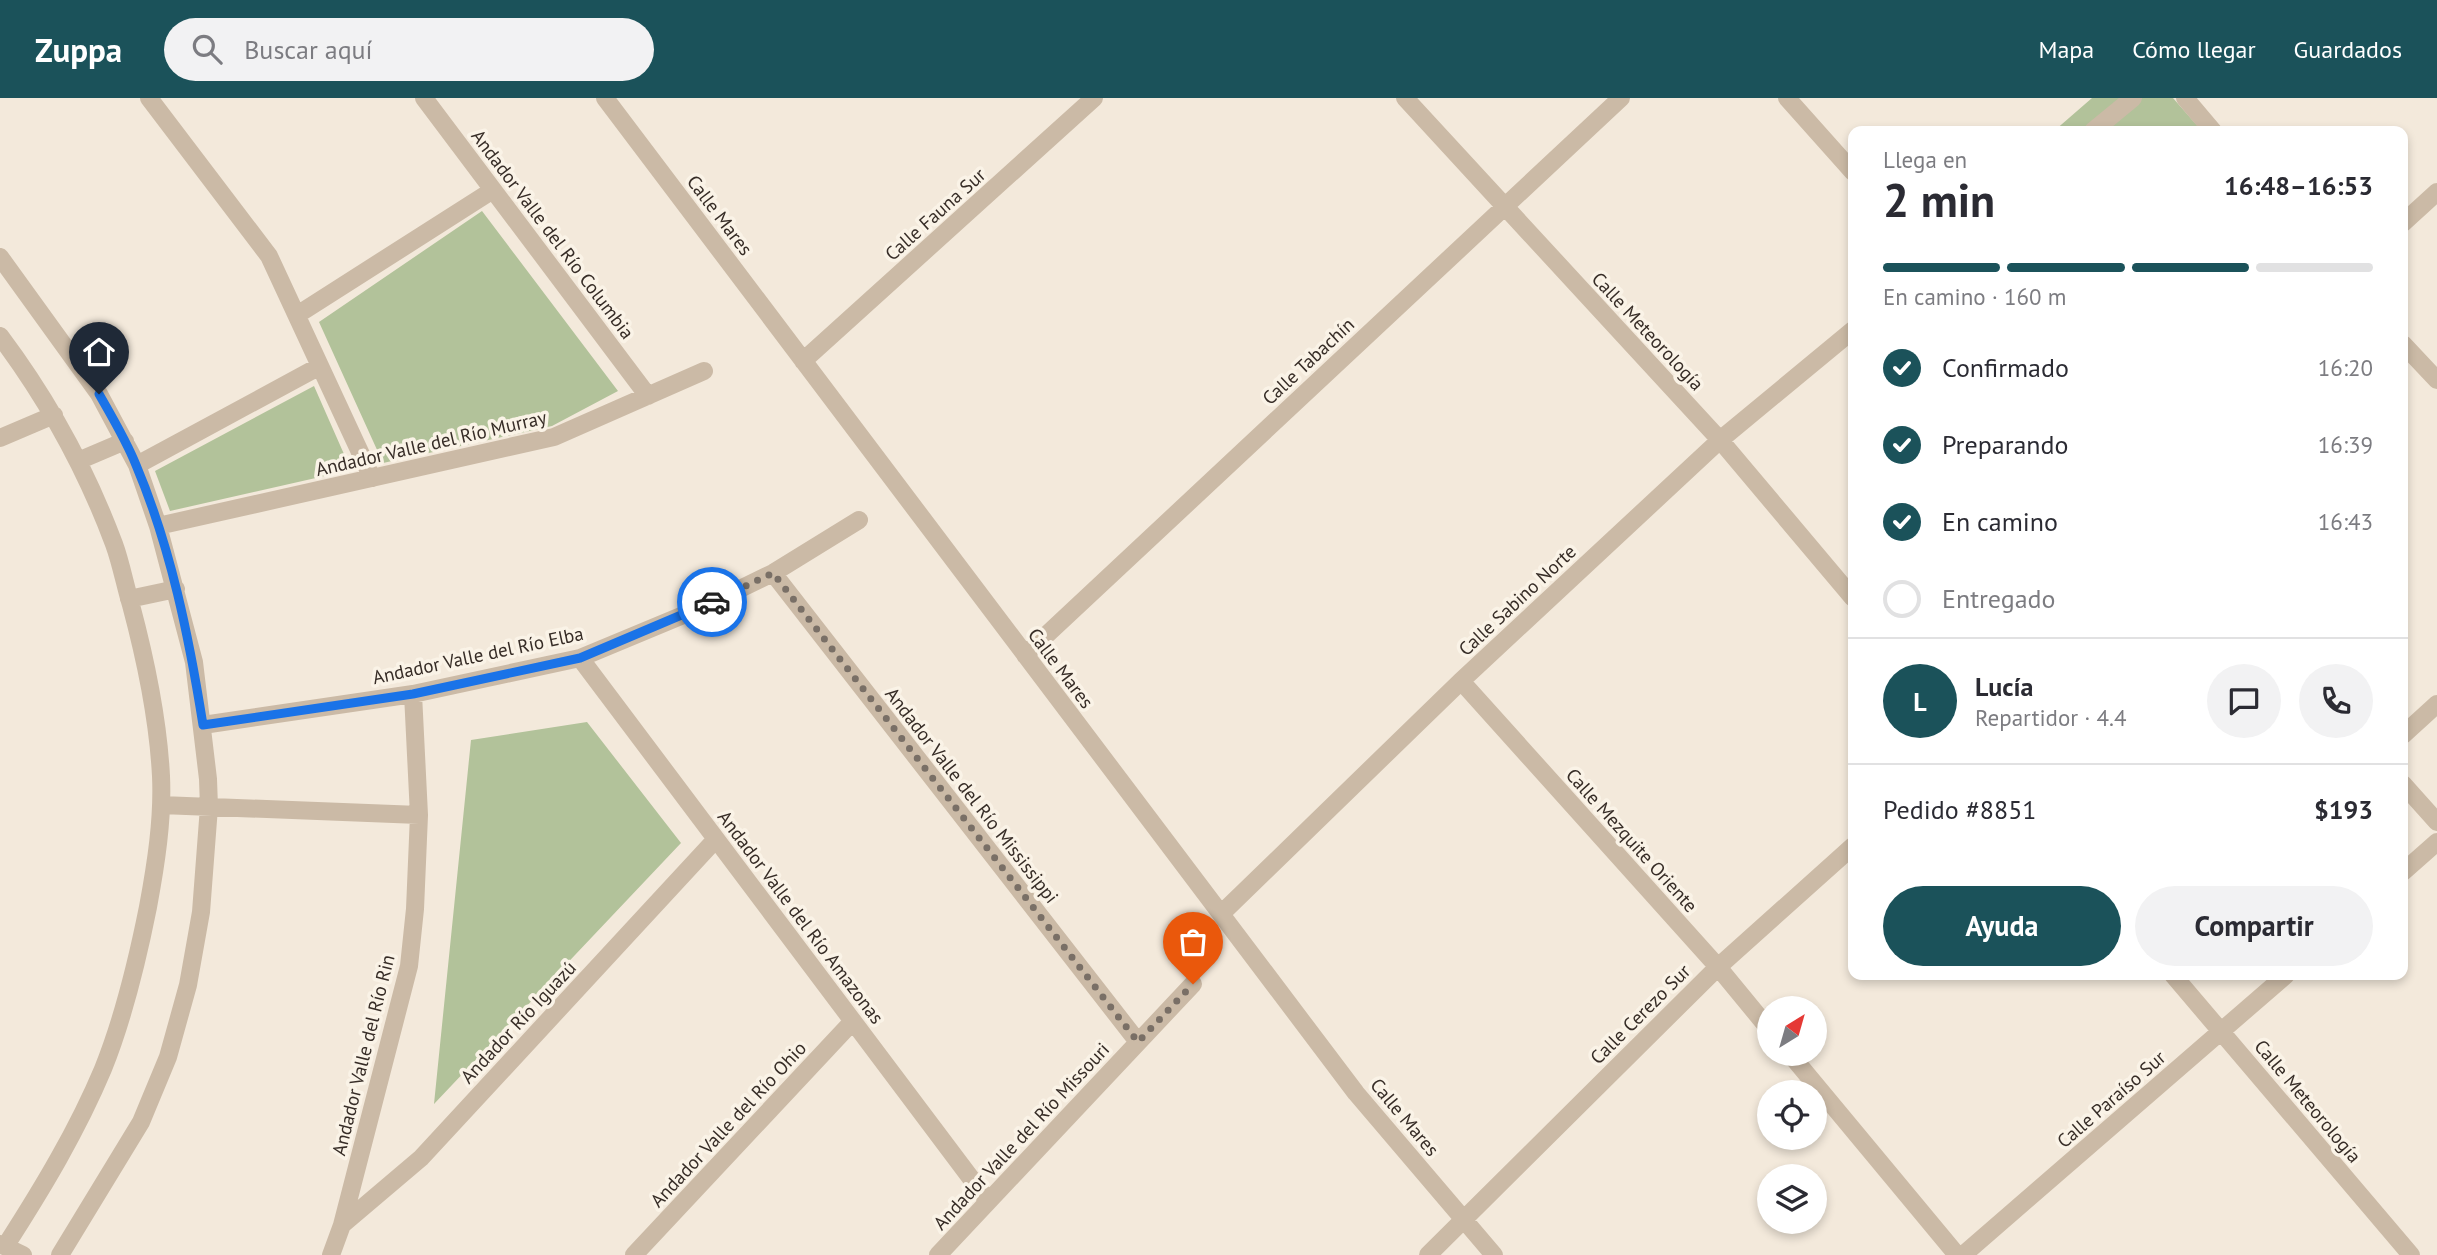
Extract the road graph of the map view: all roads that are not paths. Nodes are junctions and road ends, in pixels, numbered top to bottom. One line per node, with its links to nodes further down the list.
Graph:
1 (149, 98): 18 (street)
2 (424, 98): 13 (street, Andador Valle del Río Columbia)
3 (605, 98): 22 (street, Calle Mares)
4 (1094, 98): 22 (street, Calle Fauna Sur)
5 (1405, 98): 15 (street, Calle Meteorología)
6 (1621, 98): 15 (street, Calle Tabachín)
7 (1787, 98): 12 (street)
8 (2133, 98): 10 (street)
9 (2185, 98): 11 (street)
10 (2099, 126)
11 (2209, 126)
12 (1848, 166)
13 (494, 190): 18 (street); 26 (street, Andador Valle del Río Columbia)
14 (2437, 192): 16 (street)
15 (1504, 206): 29 (street, Calle Meteorología); 40 (street, Calle Tabachín)
16 (2408, 218)
17 (0, 257): 30 (street)
18 (297, 315): 23 (street)
19 (1848, 334): 29 (street, Calle Sabino Norte)
20 (0, 336): 27 (street)
21 (2408, 349): 25 (street)
22 (803, 361): 40 (street, Calle Mares)
23 (320, 366): 32 (street); 33 (street)
24 (704, 371): 26 (street, Andador Valle del Río Murray)
25 (2437, 380)
26 (648, 396): 33 (street, Andador Valle del Río Murray)
27 (54, 415): 28 (street); 31 (street)
28 (0, 438)
29 (1720, 440): 38 (street, Calle Meteorología); 42 (street, Calle Sabino Norte)
30 (125, 441): 31 (street); 32 (street)
31 (78, 461): 39 (street)
32 (136, 465): 35 (street)
33 (372, 478): 35 (street, Andador Valle del Río Murray)
34 (859, 520): 36 (street, Andador Valle del Río Elba)
35 (158, 526): 37 (street)
36 (773, 573): 41 (street, Andador Valle del Río Elba); 64 (street, Andador Valle del Río Mississippi)
37 (176, 589): 39 (street); 45 (street)
38 (1848, 592)
39 (129, 599): 48 (street)
40 (1025, 655): 56 (street, Calle Mares)
41 (580, 658): 43 (street, Andador Valle del Río Elba); 52 (street, Andador Valle del Río Amazonas)
42 (1461, 681): 56 (street, Calle Sabino Norte); 57 (street, Calle Mezquite Oriente)
43 (413, 694): 45 (street, Andador Valle del Río Elba); 50 (street, Andador Valle del Río Rin)
44 (2437, 704): 46 (street)
45 (203, 725): 49 (street)
46 (2408, 730)
47 (2408, 790): 51 (street)
48 (161, 805): 49 (street); 69 (street)
49 (209, 807): 50 (street); 71 (street)
50 (419, 815): 68 (street, Andador Valle del Río Rin)
51 (2437, 822)
52 (716, 839): 62 (street, Andador Valle del Río Amazonas); 68 (street, Andador Río Iguazú)
53 (2437, 842): 55 (street)
54 (1848, 850): 57 (street, Calle Cerezo Sur)
55 (2408, 868)
56 (1221, 914): 67 (street, Calle Mares)
57 (1718, 967): 61 (street, Calle Mezquite Oriente); 67 (street, Calle Cerezo Sur)
58 (2177, 980): 63 (street, Calle Meteorología)
59 (2280, 980): 63 (street, Calle Paraíso Sur)
60 (1193, 984): 64 (street, Andador Valle del Río Missouri)
61 (1757, 1014)
62 (853, 1021): 66 (street, Andador Valle del Río Amazonas); 73 (street, Andador Valle del Río Ohio)
63 (2221, 1031): 78 (street, Calle Paraíso Sur); 79 (street, Calle Meteorología)
64 (1138, 1042): 66 (street, Andador Valle del Río Missouri)
65 (1800, 1066): 77 (street)
66 (988, 1201): 74 (street, Andador Valle del Río Missouri)
67 (1463, 1218): 75 (street, Calle Cerezo Sur); 76 (street, Calle Mares)
68 (342, 1225): 72 (street, Andador Valle del Río Rin)
69 (3, 1245): 70 (street)
70 (23, 1255)
71 (60, 1255)
72 (331, 1255)
73 (634, 1255)
74 (938, 1255)
75 (1428, 1255)
76 (1494, 1255)
77 (1957, 1255)
78 (1963, 1255)
79 (2411, 1255)

